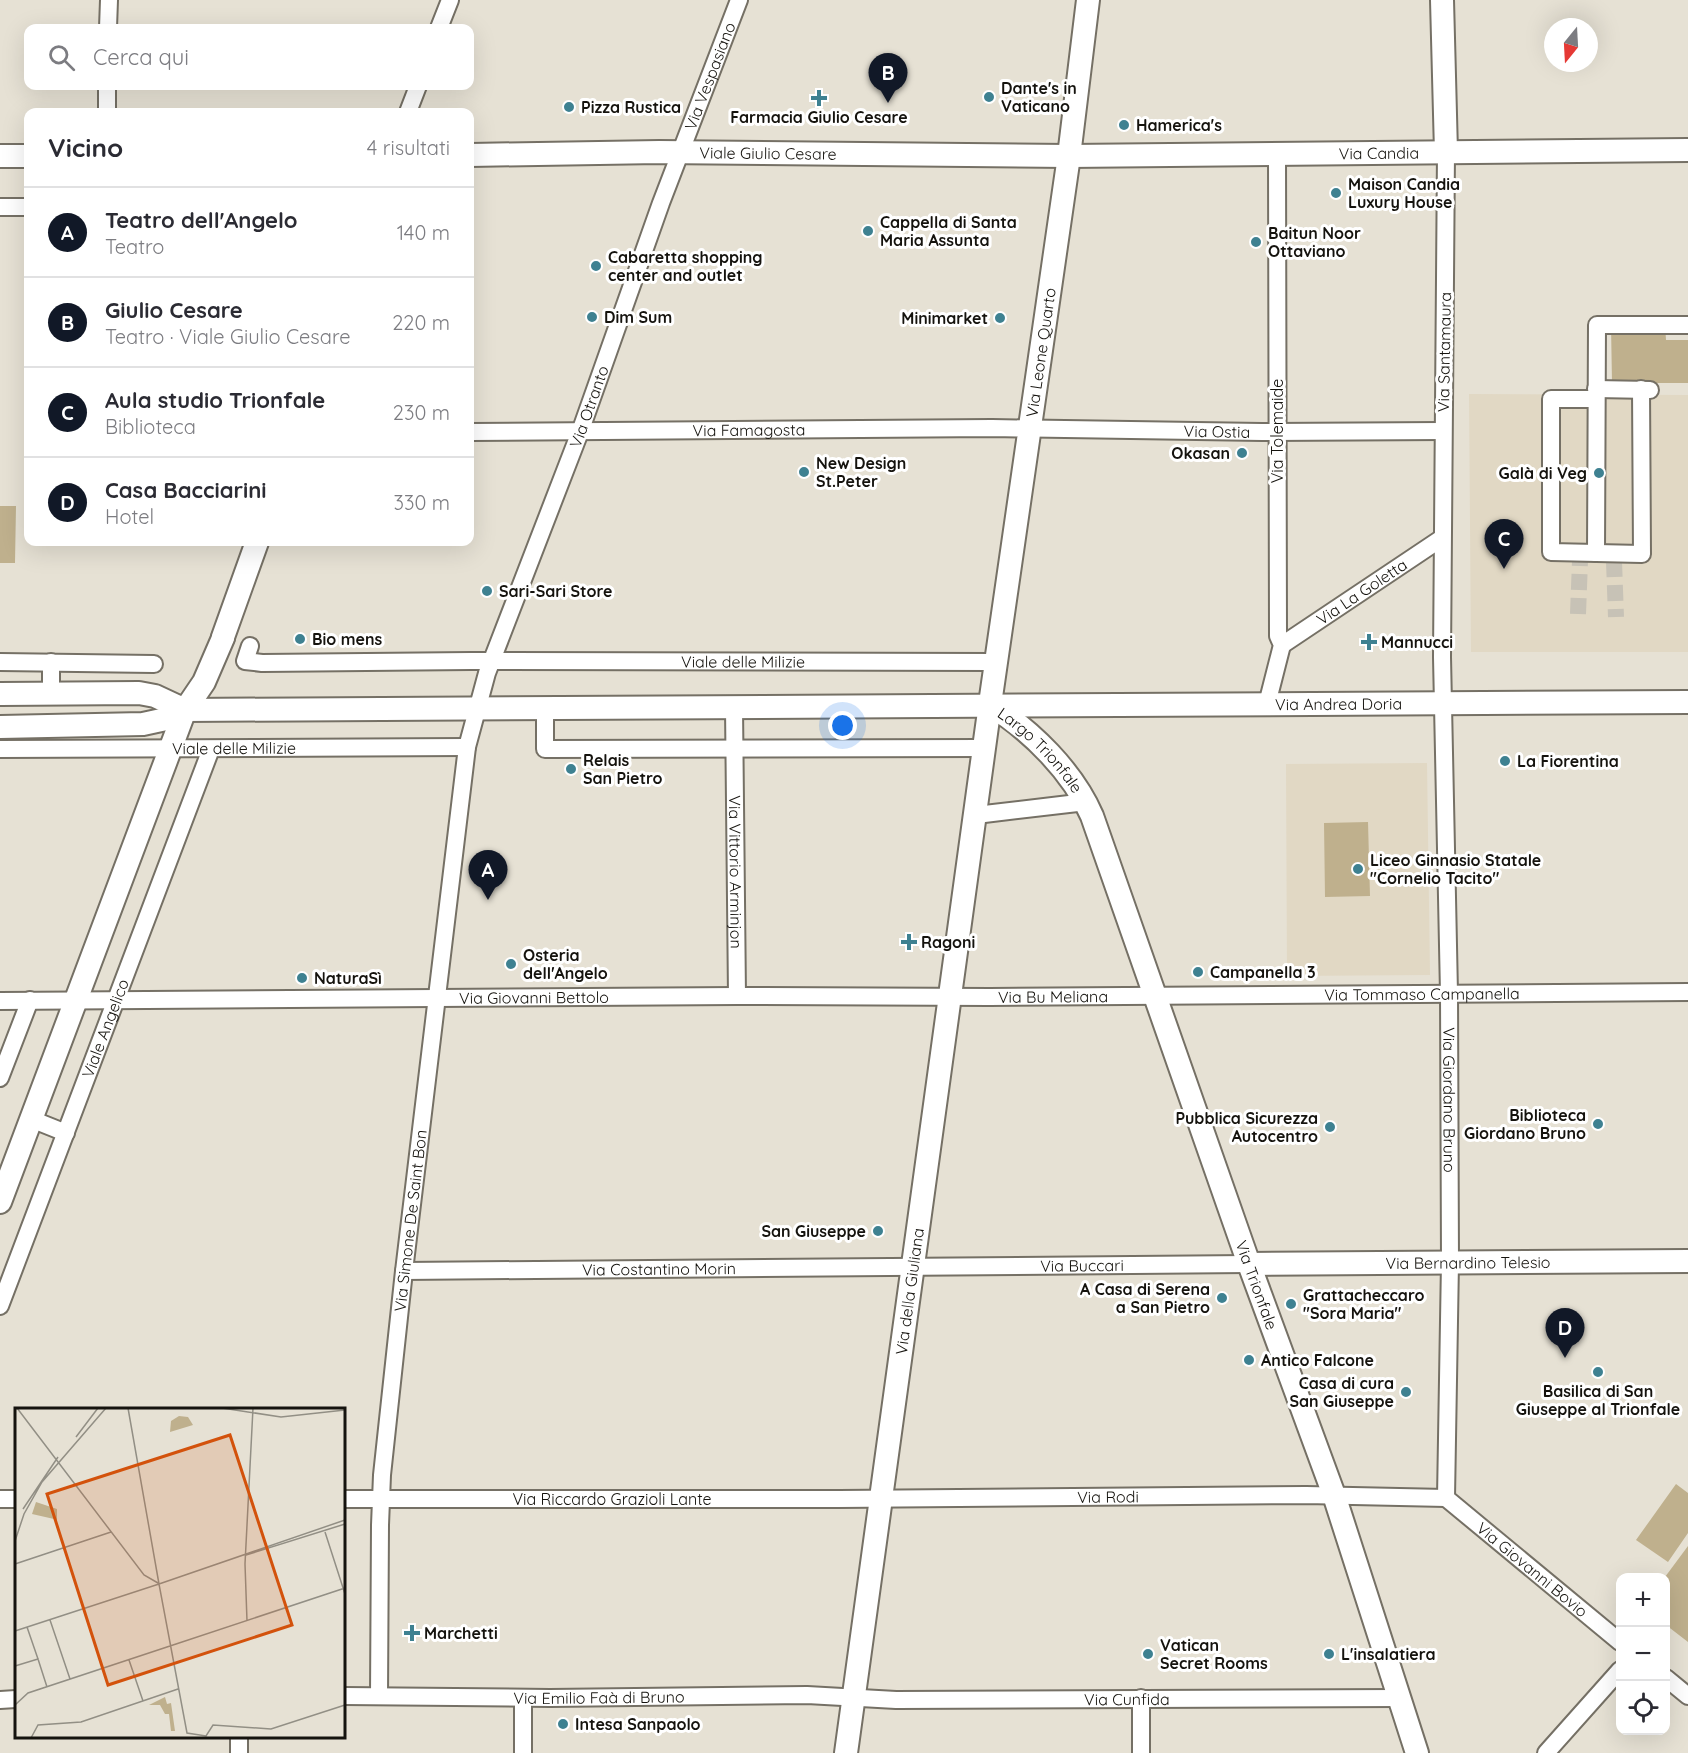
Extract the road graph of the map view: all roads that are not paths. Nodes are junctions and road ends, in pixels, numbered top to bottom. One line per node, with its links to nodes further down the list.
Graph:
1 (109, 0): 6 (street)
2 (450, 0): 7 (street)
3 (739, 0): 13 (street, Via Vespasiano)
4 (1088, 0): 19 (street, Via Leone Quarto)
5 (1442, 0): 14 (street, Via Santamaura)
6 (108, 24)
7 (441, 24)
8 (107, 90): 10 (street)
9 (416, 90): 11 (street)
10 (107, 108)
11 (410, 108)
12 (1688, 150): 14 (street, Via Candia)
13 (682, 152): 16 (street, Viale Giulio Cesare); 19 (street, Viale Giulio Cesare); 27 (street, Via Otranto)
14 (1446, 152): 15 (street, Via Candia); 25 (street, Via Santamaura)
15 (1277, 154): 19 (street, Via Candia); 28 (street, Via Tolemaide)
16 (474, 155)
17 (0, 156): 18 (street)
18 (24, 156)
19 (1069, 156): 24 (street, Via Leone Quarto)
20 (0, 207): 21 (street)
21 (24, 207)
22 (1688, 325): 23 (street)
23 (1596, 394): 31 (street); 31 (street); 31 (street)
24 (1029, 429): 27 (street, Via Famagosta); 28 (street, Via Ostia); 37 (street, Via Leone Quarto)
25 (1443, 431): 28 (street, Via Ostia); 29 (street, Via Santamaura)
26 (474, 432): 27 (street, Via Famagosta)
27 (580, 432): 36 (street, Via Otranto)
28 (1277, 432): 32 (street, Via Tolemaide)
29 (1442, 538): 32 (street, Via La Goletta); 43 (street, Via Santamaura)
30 (256, 546): 48 (street)
31 (1586, 555)
32 (1282, 645): 42 (street, Via Tolemaide)
33 (247, 653): 36 (street, Viale delle Milizie)
34 (0, 662): 35 (street)
35 (51, 662): 38 (street); 40 (street)
36 (491, 662): 37 (street, Viale delle Milizie); 46 (street)
37 (996, 662): 44 (street, Via Leone Quarto)
38 (154, 664)
39 (0, 694): 40 (street, Viale delle Milizie)
40 (51, 694): 48 (street, Viale delle Milizie)
41 (1688, 702): 43 (street, Via Andrea Doria)
42 (1267, 704): 43 (street, Via Andrea Doria); 44 (street, Via Andrea Doria)
43 (1444, 704): 59 (street, Via Giordano Bruno)
44 (990, 705): 45 (street, Viale delle Milizie); 52 (street, Largo Trionfale); 56 (street, Largo Trionfale)
45 (734, 707): 47 (street, Viale delle Milizie); 51 (street, Via Vittorio Arminjon)
46 (477, 709): 47 (street, Viale delle Milizie); 48 (street, Viale delle Milizie); 50 (street, Via Simone De Saint Bon)
47 (545, 709): 51 (street)
48 (185, 710): 49 (street, Viale delle Milizie); 54 (street)
49 (0, 727)
50 (467, 747): 55 (street, Viale delle Milizie); 63 (street, Via Simone De Saint Bon)
51 (735, 748): 52 (street); 60 (street, Via Vittorio Arminjon)
52 (984, 748): 57 (street, Largo Trionfale)
53 (0, 749): 54 (street, Viale delle Milizie)
54 (171, 749): 55 (street, Viale delle Milizie); 65 (street)
55 (211, 749): 66 (street, Viale Angelico)
56 (1089, 809): 57 (street, Largo Trionfale); 61 (street, Via Trionfale)
57 (975, 822): 62 (street, Via della Giuliana)
58 (1688, 992): 59 (street, Via Tommaso Campanella)
59 (1449, 993): 61 (street, Via Tommaso Campanella); 73 (street, Via Giordano Bruno)
60 (737, 996): 62 (street, Via Giovanni Bettolo); 63 (street, Via Giovanni Bettolo)
61 (1156, 996): 62 (street, Via Bu Meliana); 74 (street, Via Trionfale)
62 (951, 997): 75 (street, Via della Giuliana)
63 (437, 999): 66 (street, Via Giovanni Bettolo); 76 (street, Via Simone De Saint Bon)
64 (30, 1000): 65 (street, Via Giovanni Bettolo); 67 (street, Via Giovanni Bettolo); 68 (street)
65 (75, 1000): 66 (street, Via Giovanni Bettolo); 69 (street)
66 (116, 1000): 70 (street, Viale Angelico)
67 (0, 1001)
68 (0, 1078)
69 (31, 1119): 70 (street); 71 (street)
70 (66, 1132): 77 (street, Viale Angelico)
71 (0, 1202)
72 (1688, 1261): 73 (street, Via Bernardino Telesio)
73 (1449, 1262): 74 (street, Via Bernardino Telesio); 80 (street, Via Giordano Bruno)
74 (1249, 1264): 75 (street, Via Buccari); 78 (street, Via Trionfale)
75 (914, 1266): 76 (street, Via Costantino Morin); 79 (street, Via della Giuliana)
76 (404, 1271): 82 (street, Via Simone De Saint Bon)
77 (0, 1306)
78 (1334, 1495): 79 (street, Via Rodi); 80 (street, Via Rodi); 92 (street, Via Trionfale)
79 (882, 1498): 82 (street, Via Riccardo Grazioli Lante); 90 (street, Via della Giuliana)
80 (1446, 1498): 83 (street, Via Giovanni Bovio)
81 (345, 1499): 82 (street, Via Riccardo Grazioli Lante)
82 (380, 1499): 87 (street, Via Simone De Saint Bon)
83 (1616, 1639)
84 (1616, 1674): 97 (street)
85 (1669, 1681): 88 (street)
86 (345, 1696): 87 (street, Via Emilio Faà di Bruno)
87 (379, 1696): 89 (street, Via Emilio Faà di Bruno)
88 (1688, 1696)
89 (523, 1698): 90 (street, Via Emilio Faà di Bruno); 93 (street)
90 (854, 1698): 91 (street, Via Cunfida); 94 (street, Via della Giuliana)
91 (1141, 1698): 92 (street, Via Cunfida); 95 (street)
92 (1400, 1698): 96 (street, Via Trionfale)
93 (524, 1753)
94 (846, 1753)
95 (1141, 1753)
96 (1417, 1753)
97 (1546, 1753)

